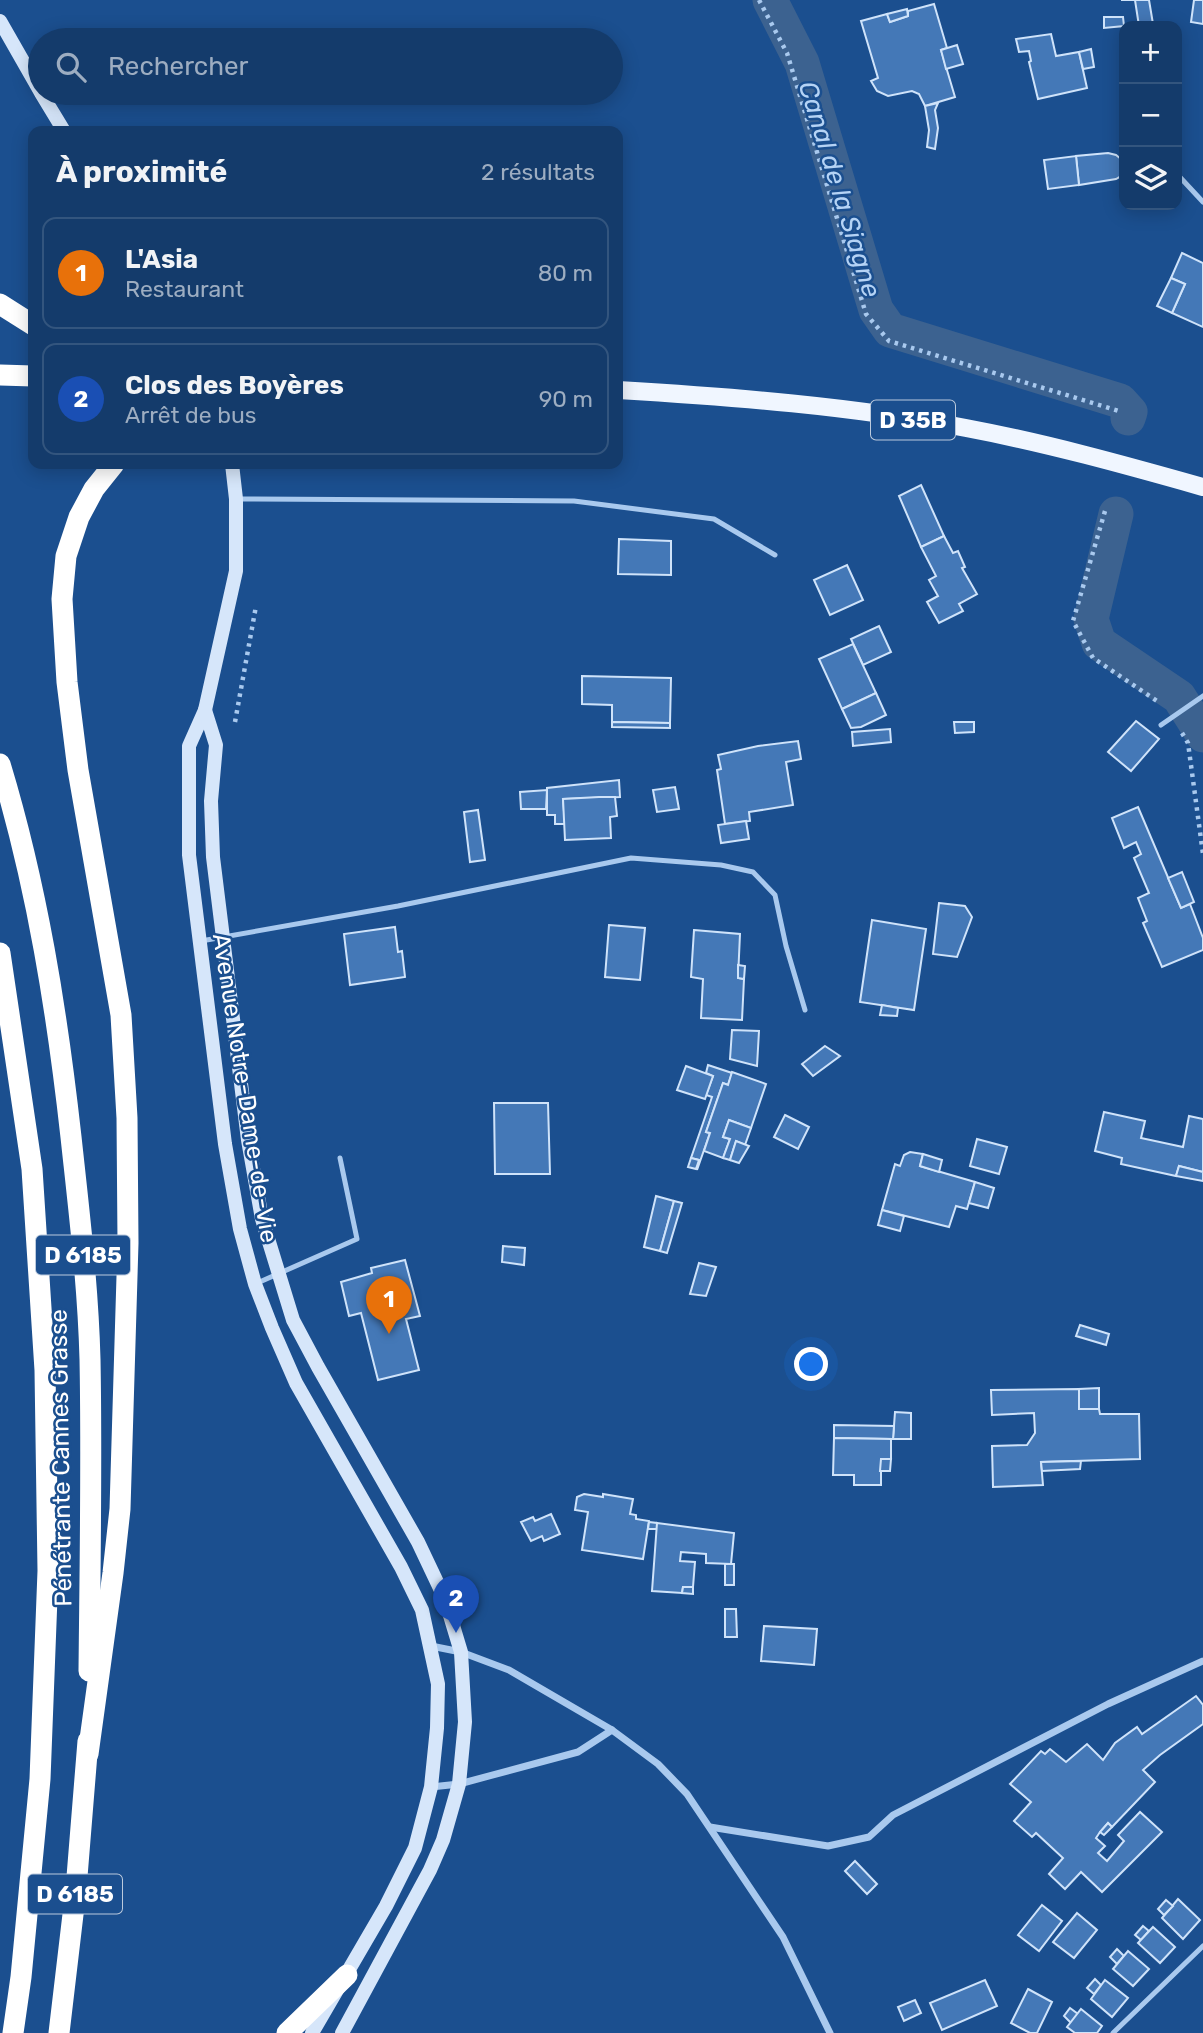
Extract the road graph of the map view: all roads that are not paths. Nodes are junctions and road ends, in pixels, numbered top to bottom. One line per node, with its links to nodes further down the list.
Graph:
1 (0, 21): 2 (main road)
2 (28, 69)
3 (49, 105): 4 (main road)
4 (61, 126)
5 (1182, 179): 6 (lane)
6 (1203, 202)
7 (0, 304): 8 (highway)
8 (28, 322)
9 (0, 375): 10 (highway)
10 (28, 376)
11 (623, 390): 14 (main road, D 35B)
12 (110, 469): 32 (highway)
13 (233, 469): 15 (main road, Avenue Notre-Dame-de-Vie)
14 (1203, 487)
15 (236, 499): 16 (lane); 18 (main road, Avenue Notre-Dame-de-Vie)
16 (775, 555)
17 (1201, 697): 19 (lane)
18 (205, 710): 21 (main road, Avenue Notre-Dame-de-Vie); 22 (main road, Avenue Notre-Dame-de-Vie)
19 (1161, 725)
20 (0, 764): 32 (highway, Pénétrante Cannes Grasse / D 6185)
21 (224, 938): 22 (lane); 24 (lane); 26 (main road, Avenue Notre-Dame-de-Vie)
22 (198, 941): 27 (main road, Avenue Notre-Dame-de-Vie)
23 (0, 953): 38 (highway, Pénétrante Cannes Grasse / D 6185)
24 (805, 1010)
25 (340, 1158): 26 (lane)
26 (278, 1276): 27 (lane); 29 (main road, Avenue Notre-Dame-de-Vie)
27 (255, 1284): 28 (main road, Avenue Notre-Dame-de-Vie)
28 (430, 1646): 29 (street); 34 (main road, Avenue Notre-Dame-de-Vie)
29 (461, 1652): 31 (street); 33 (main road, Avenue Notre-Dame-de-Vie)
30 (1203, 1661): 35 (street)
31 (612, 1730): 33 (street); 35 (street)
32 (88, 1754): 39 (highway, Pénétrante Cannes Grasse / D 6185)
33 (459, 1784): 34 (street); 42 (main road, Avenue Notre-Dame-de-Vie)
34 (431, 1787): 37 (main road, Avenue Notre-Dame-de-Vie)
35 (710, 1826): 43 (street)
36 (1203, 1946): 44 (lane)
37 (347, 1975): 40 (highway); 41 (main road, Avenue Notre-Dame-de-Vie)
38 (13, 2033)
39 (59, 2033)
40 (287, 2033)
41 (312, 2033)
42 (342, 2033)
43 (830, 2033)
44 (1113, 2033)

